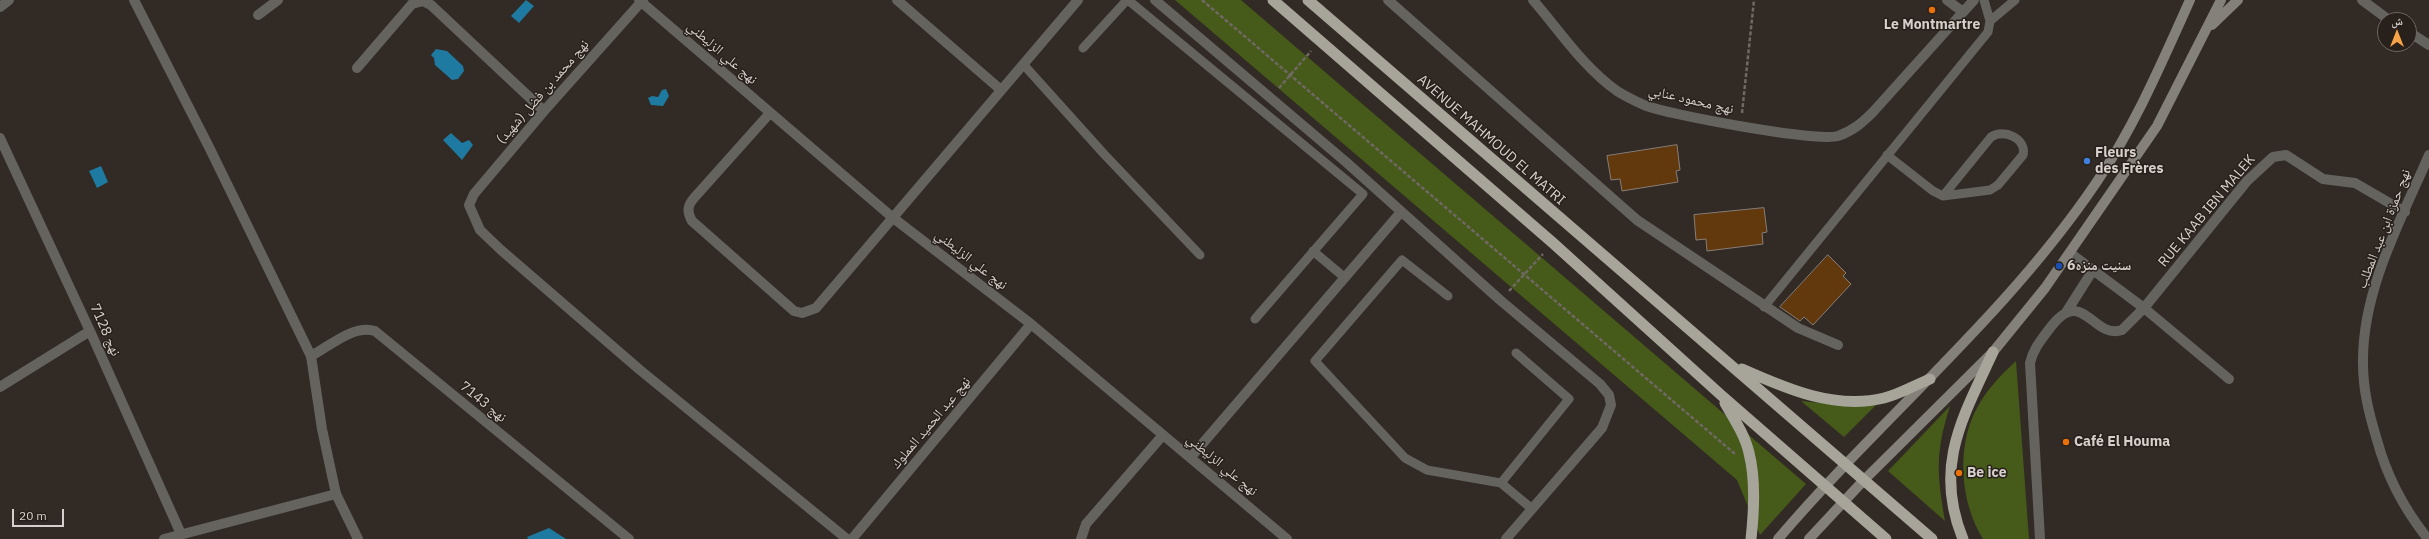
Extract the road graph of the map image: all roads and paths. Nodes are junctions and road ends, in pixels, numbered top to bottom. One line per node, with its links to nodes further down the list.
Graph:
1 (9, 0): 23 (street)
2 (134, 0): 66 (street)
3 (278, 0): 26 (street)
4 (897, 0): 36 (street)
5 (1078, 0): 33 (street)
6 (1128, 0): 32 (lane); 49 (lane)
7 (1155, 0): 37 (street)
8 (1202, 0): 35 (path)
9 (1273, 0): 30 (highway)
10 (1308, 0): 67 (highway, AVENUE MAHMOUD EL MATRI)
11 (1388, 0): 57 (street)
12 (1533, 0): 40 (street, نهج محمود عنابي)
13 (1754, 0): 40 (path)
14 (1947, 0): 24 (street)
15 (1974, 0): 24 (street, نهج محمود عنابي)
16 (1984, 0): 27 (lane)
17 (2014, 0): 27 (lane)
18 (2190, 0): 68 (main road)
19 (2221, 0): 28 (main road)
20 (2238, 0): 28 (main road)
21 (2362, 0): 25 (street)
22 (641, 1): 38 (street, نهج محمد بن فضل (شهيد)); 39 (street, نهج علي الزليطني)
23 (0, 7)
24 (1963, 12): 40 (street, نهج محمود عنابي)
25 (2378, 12)
26 (258, 14)
27 (1990, 21): 42 (lane)
28 (2206, 31): 50 (main road)
29 (2417, 37): 31 (street)
30 (1320, 40): 35 (path); 48 (highway)
31 (2429, 45)
32 (1083, 48)
33 (1022, 64): 36 (street); 51 (lane)
34 (357, 68): 38 (street)
35 (1290, 75): 37 (path); 53 (path)
36 (1001, 90): 47 (street)
37 (1270, 97): 45 (street)
38 (544, 111): 87 (street, نهج محمد بن فضل (شهيد))
39 (770, 114): 47 (street, نهج علي الزليطني); 47 (street)
40 (1741, 126)
41 (0, 138): 62 (street, نهج 7128)
42 (1887, 155): 44 (lane); 57 (lane)
43 (2429, 155): 46 (street, نهج حمزة ابن عبد المطلب)
44 (1943, 196): 44 (lane)
45 (1401, 212): 54 (street); 56 (street)
46 (2404, 212): 58 (street, RUE KAAB IBN MALEK); 99 (street, نهج حمزة ابن عبد المطلب)
47 (892, 217): 61 (street, نهج علي الزليطني)
48 (1553, 243): 53 (path); 71 (highway)
49 (1313, 251): 54 (lane); 60 (lane)
50 (2070, 253): 52 (street); 64 (main road)
51 (1200, 255)
52 (2093, 270): 58 (street); 59 (street)
53 (1525, 274): 56 (path); 75 (path)
54 (1344, 276): 73 (street)
55 (1448, 296): 77 (lane)
56 (1500, 300): 81 (street)
57 (1764, 307): 63 (street)
58 (2144, 308): 59 (street, RUE KAAB IBN MALEK); 69 (street)
59 (2067, 311): 98 (street)
60 (1255, 319)
61 (1031, 324): 72 (street, نهج علي الزليطني); 88 (street, نهج عبد الحميد المملوك)
62 (90, 331): 70 (street); 82 (street, نهج 7128)
63 (1838, 345)
64 (1993, 352): 76 (main road); 97 (highway)
65 (1516, 353): 77 (lane)
66 (312, 356): 79 (street); 86 (street, نهج 7143)
67 (1731, 364): 68 (highway); 74 (highway, AVENUE MAHMOUD EL MATRI)
68 (1930, 379): 74 (main road)
69 (2229, 379)
70 (0, 387)
71 (1721, 395): 75 (highway); 78 (highway)
72 (1163, 435): 73 (street, نهج علي الزليطني); 89 (street)
73 (1191, 457): 90 (street, نهج علي الزليطني)
74 (1846, 464): 76 (highway, AVENUE MAHMOUD EL MATRI); 78 (main road)
75 (1752, 469): 92 (highway)
76 (1864, 480): 80 (main road); 96 (highway, AVENUE MAHMOUD EL MATRI)
77 (1500, 483): 81 (lane)
78 (1825, 484): 80 (highway); 93 (main road)
79 (336, 494): 83 (street); 85 (street)
80 (1844, 501): 94 (main road); 95 (highway)
81 (1531, 508): 91 (street)
82 (181, 534): 83 (street); 84 (street)
83 (204, 534)
84 (164, 539)
85 (358, 539)
86 (629, 539)
87 (847, 539)
88 (852, 539)
89 (1081, 539)
90 (1287, 539)
91 (1506, 539)
92 (1751, 539)
93 (1778, 539)
94 (1809, 539)
95 (1886, 539)
96 (1932, 539)
97 (1963, 539)
98 (2040, 539)
99 (2428, 539)

